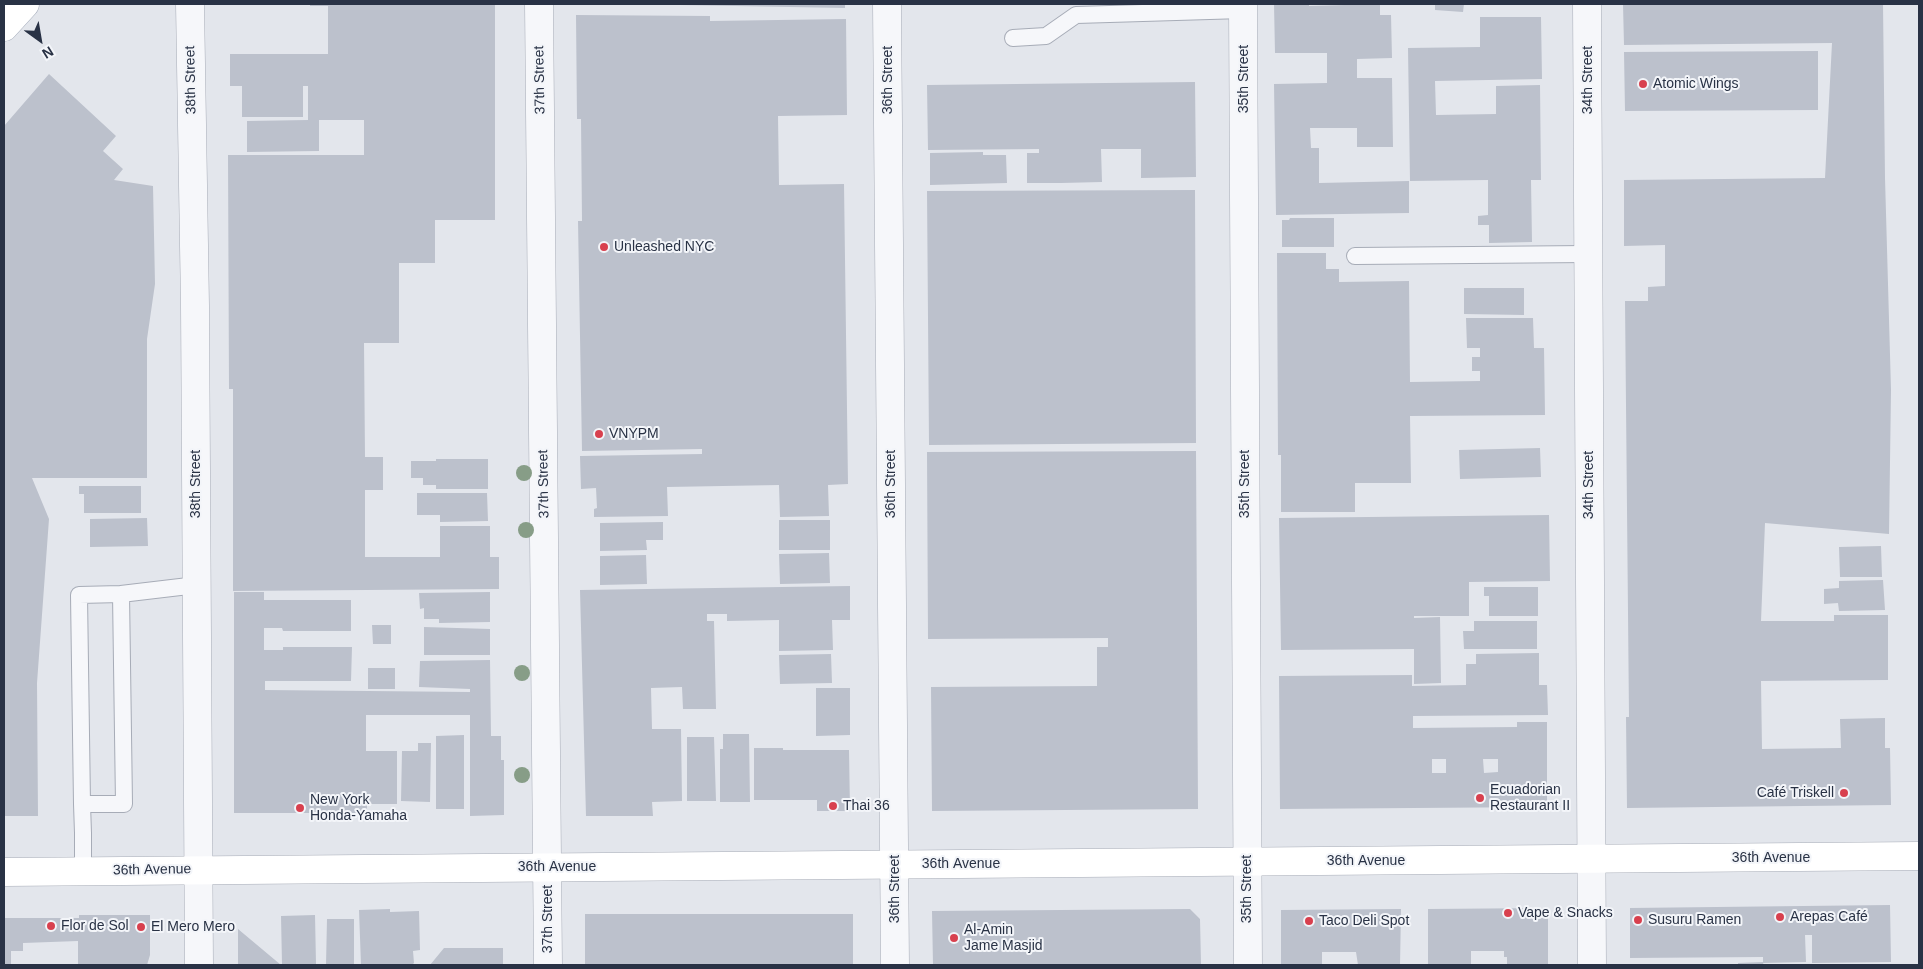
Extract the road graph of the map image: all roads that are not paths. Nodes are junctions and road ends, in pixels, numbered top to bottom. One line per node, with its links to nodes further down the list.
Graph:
1 (25, 4): 7 (street)
2 (190, 4): 11 (street, 38th Street)
3 (539, 4): 18 (street, 37th Street)
4 (887, 4): 17 (street, 36th Street)
5 (1588, 4): 9 (street, 34th Street)
6 (1243, 7): 8 (lane); 16 (street, 35th Street)
7 (4, 27)
8 (1013, 38)
9 (1588, 254): 10 (lane); 15 (street, 34th Street)
10 (1355, 256)
11 (197, 585): 12 (lane); 19 (street, 38th Street)
12 (121, 594): 13 (lane); 13 (lane)
13 (82, 804): 20 (lane)
14 (1919, 856): 15 (street, 36th Avenue)
15 (1592, 859): 16 (street, 36th Avenue); 26 (street, 34th Street)
16 (1247, 862): 17 (street, 36th Avenue); 25 (street, 35th Street)
17 (895, 864): 18 (street, 36th Avenue); 24 (street, 36th Street)
18 (548, 867): 19 (street, 36th Avenue); 23 (street, 37th Street)
19 (198, 870): 20 (street, 36th Avenue); 22 (street, 38th Street)
20 (83, 871): 21 (street, 36th Avenue)
21 (4, 872)
22 (198, 965)
23 (548, 965)
24 (895, 965)
25 (1248, 965)
26 (1592, 965)

